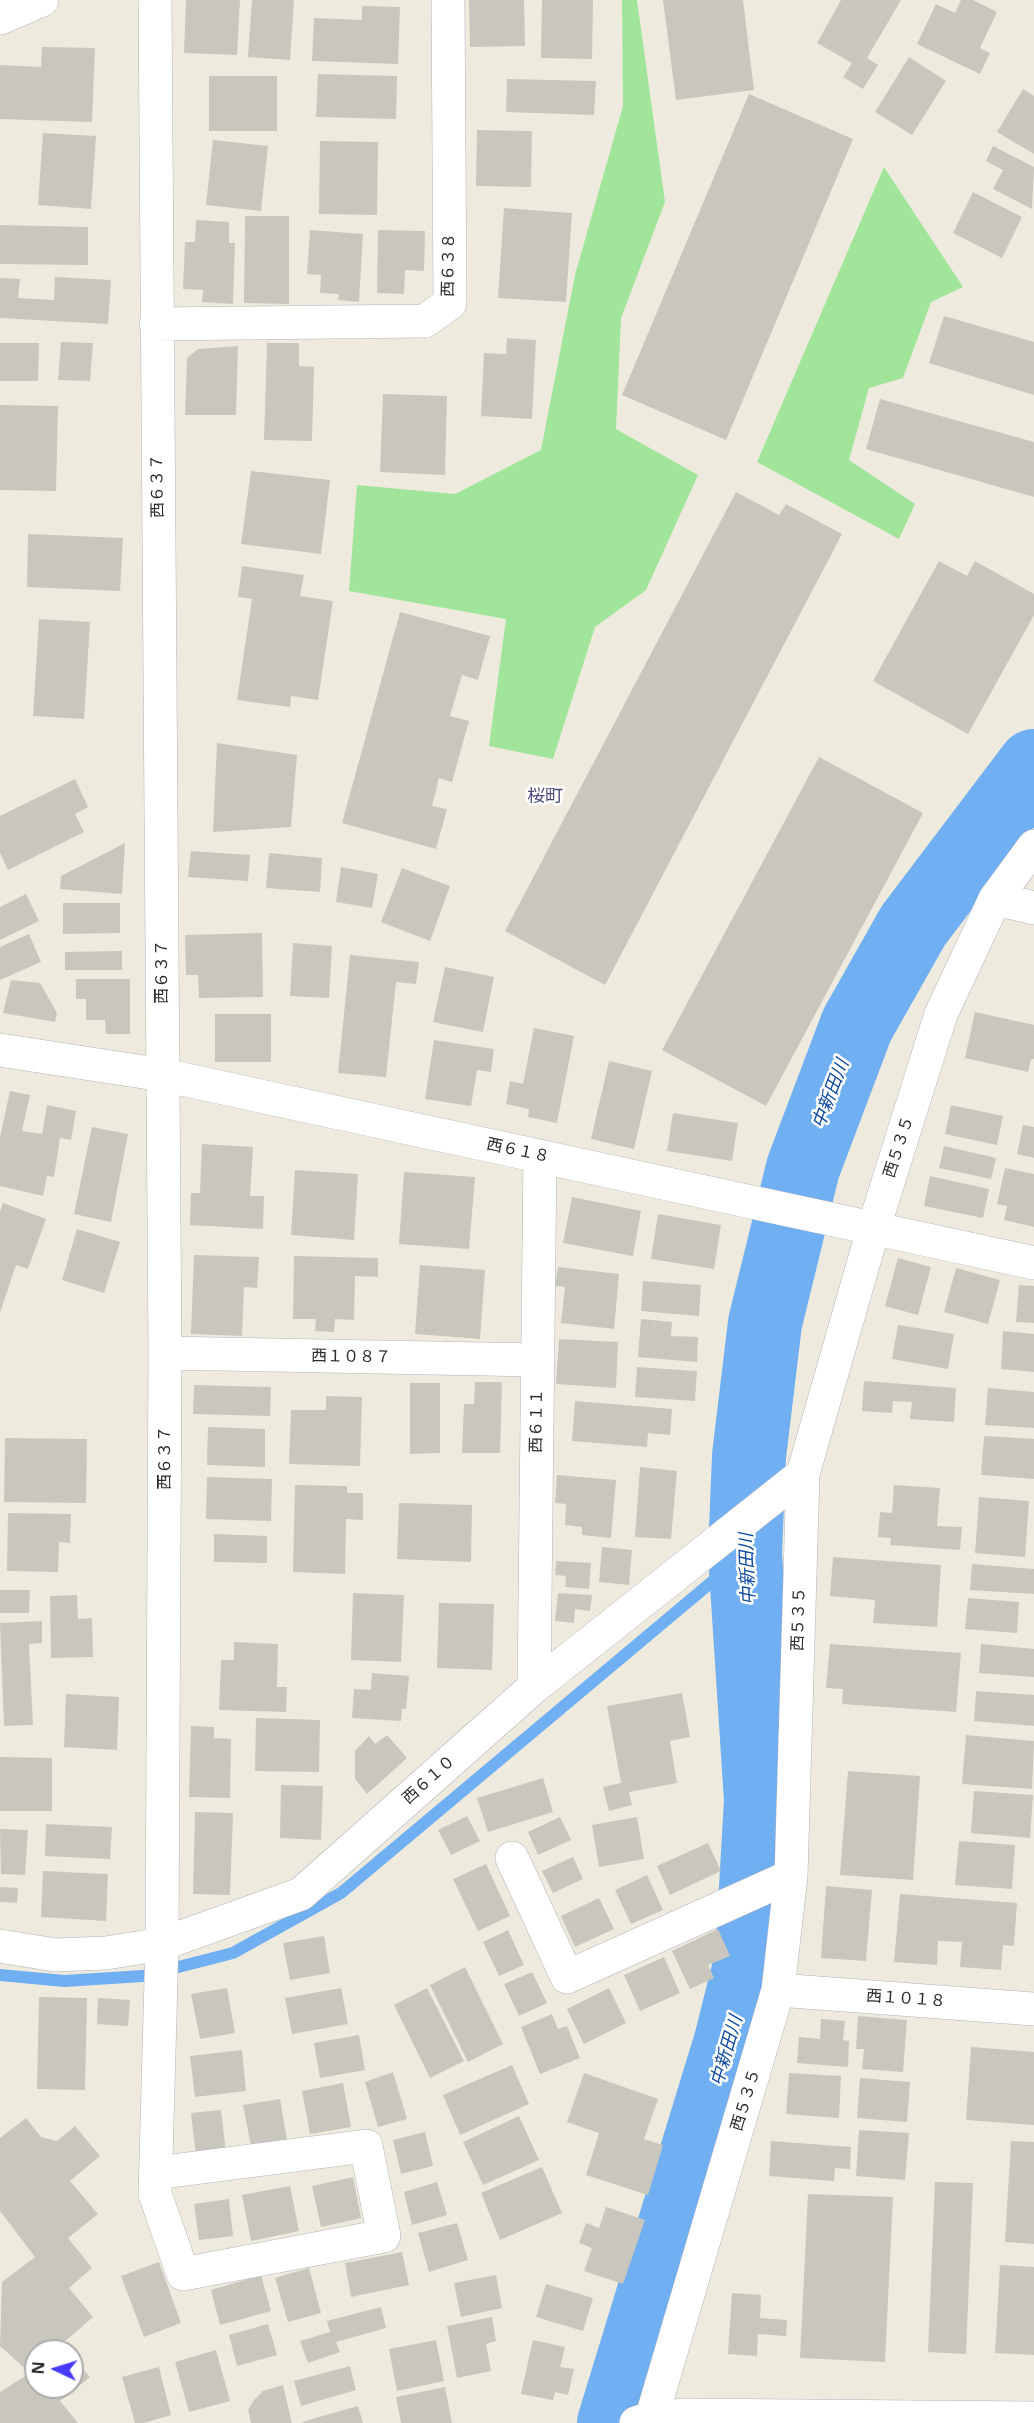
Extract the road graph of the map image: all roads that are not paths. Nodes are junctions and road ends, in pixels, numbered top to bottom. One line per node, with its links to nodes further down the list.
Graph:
1 (42, 0): 4 (street)
2 (155, 0): 5 (street, 西６３７)
3 (448, 0): 5 (street, 西６３８)
4 (0, 18)
5 (156, 324): 10 (street, 西６３７)
6 (1034, 846): 7 (street, 西５３５)
7 (995, 899): 8 (street); 12 (street, 西５３５)
8 (1034, 908)
9 (0, 1050): 10 (street, 西６１８)
10 (163, 1075): 11 (street, 西６１８); 14 (street, 西６３７)
11 (540, 1156): 12 (street, 西６１８); 15 (street, 西６１１)
12 (873, 1230): 13 (street, 西６１８); 16 (street, 西５３５)
13 (1034, 1263)
14 (165, 1353): 15 (street, 西１０８７); 21 (street, 西６３７)
15 (538, 1360): 17 (street, 西６１１)
16 (803, 1474): 17 (street, 西６１０); 19 (street, 西５３５)
17 (534, 1687): 21 (street, 西６１０)
18 (512, 1858): 19 (street)
19 (791, 1876): 22 (street, 西５３５)
20 (0, 1946): 21 (street, 西６１０)
21 (161, 1961): 24 (street, 西６３７)
22 (778, 1990): 23 (street, 西１０１８); 27 (street, 西５３５)
23 (1034, 2009)
24 (156, 2173): 24 (street, 西６３７)
25 (1034, 2418): 26 (street)
26 (897, 2419): 27 (street)
27 (646, 2421)

